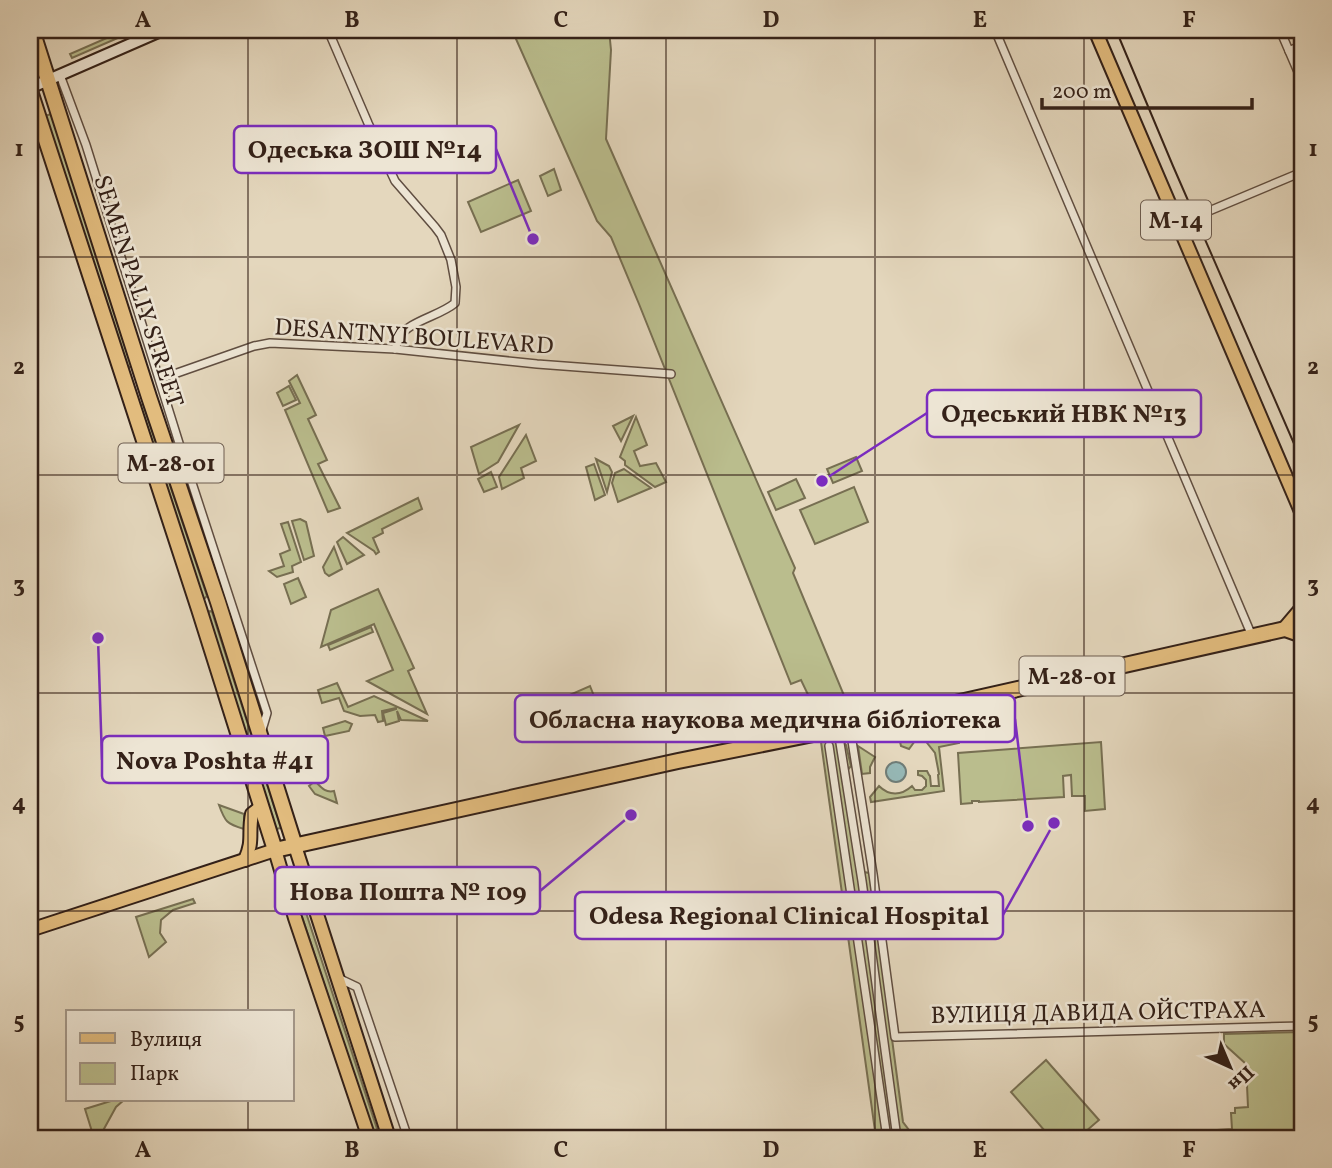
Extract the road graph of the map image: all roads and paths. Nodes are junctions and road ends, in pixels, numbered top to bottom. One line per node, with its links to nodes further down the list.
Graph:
1 (32, 30): 9 (highway, SEMEN PALIY STREET / М-28-01)
2 (163, 30): 9 (street)
3 (328, 30): 14 (street)
4 (995, 30): 25 (street)
5 (1095, 30): 13 (main road, М-14)
6 (1280, 30): 8 (street)
7 (1302, 45): 8 (street)
8 (1289, 51): 10 (street)
9 (54, 77): 11 (street); 15 (highway, SEMEN PALIY STREET / М-28-01); 18 (street)
10 (1302, 81)
11 (30, 89): 17 (highway, SEMEN PALIY STREET / М-28-01)
12 (1302, 172): 13 (street)
13 (1178, 224): 19 (main road, М-14)
14 (395, 349): 16 (street, DESANTNYI BOULEVARD); 18 (street, DESANTNYI BOULEVARD)
15 (140, 369): 17 (highway); 20 (highway, SEMEN PALIY STREET / М-28-01)
16 (671, 374)
17 (123, 375): 21 (highway, SEMEN PALIY STREET / М-28-01)
18 (160, 379): 27 (street)
19 (1302, 514)
20 (218, 603): 21 (highway); 27 (highway, SEMEN PALIY STREET / М-28-01)
21 (200, 609): 30 (highway, SEMEN PALIY STREET / М-28-01)
22 (1302, 610): 23 (highway)
23 (1285, 629): 24 (highway); 25 (highway, М-28-01)
24 (1302, 635)
25 (1253, 636): 26 (highway, М-28-01)
26 (853, 726): 31 (highway, М-28-01); 36 (street, ВУЛИЦЯ ДАВИДА ОЙСТРАХА)
27 (261, 736): 31 (highway, SEMEN PALIY STREET / М-28-01)
28 (840, 743): 43 (street)
29 (829, 746): 42 (street)
30 (261, 807): 32 (highway, SEMEN PALIY STREET / М-28-01); 33 (main road)
31 (295, 846): 32 (highway, М-28-01); 35 (main road)
32 (275, 850): 33 (main road); 39 (main road)
33 (245, 860): 34 (main road)
34 (30, 930)
35 (338, 978): 37 (street); 38 (main road)
36 (1302, 1026)
37 (398, 1107): 38 (street); 41 (street)
38 (381, 1113): 40 (main road)
39 (369, 1138)
40 (389, 1138)
41 (408, 1138)
42 (887, 1138)
43 (897, 1138)

